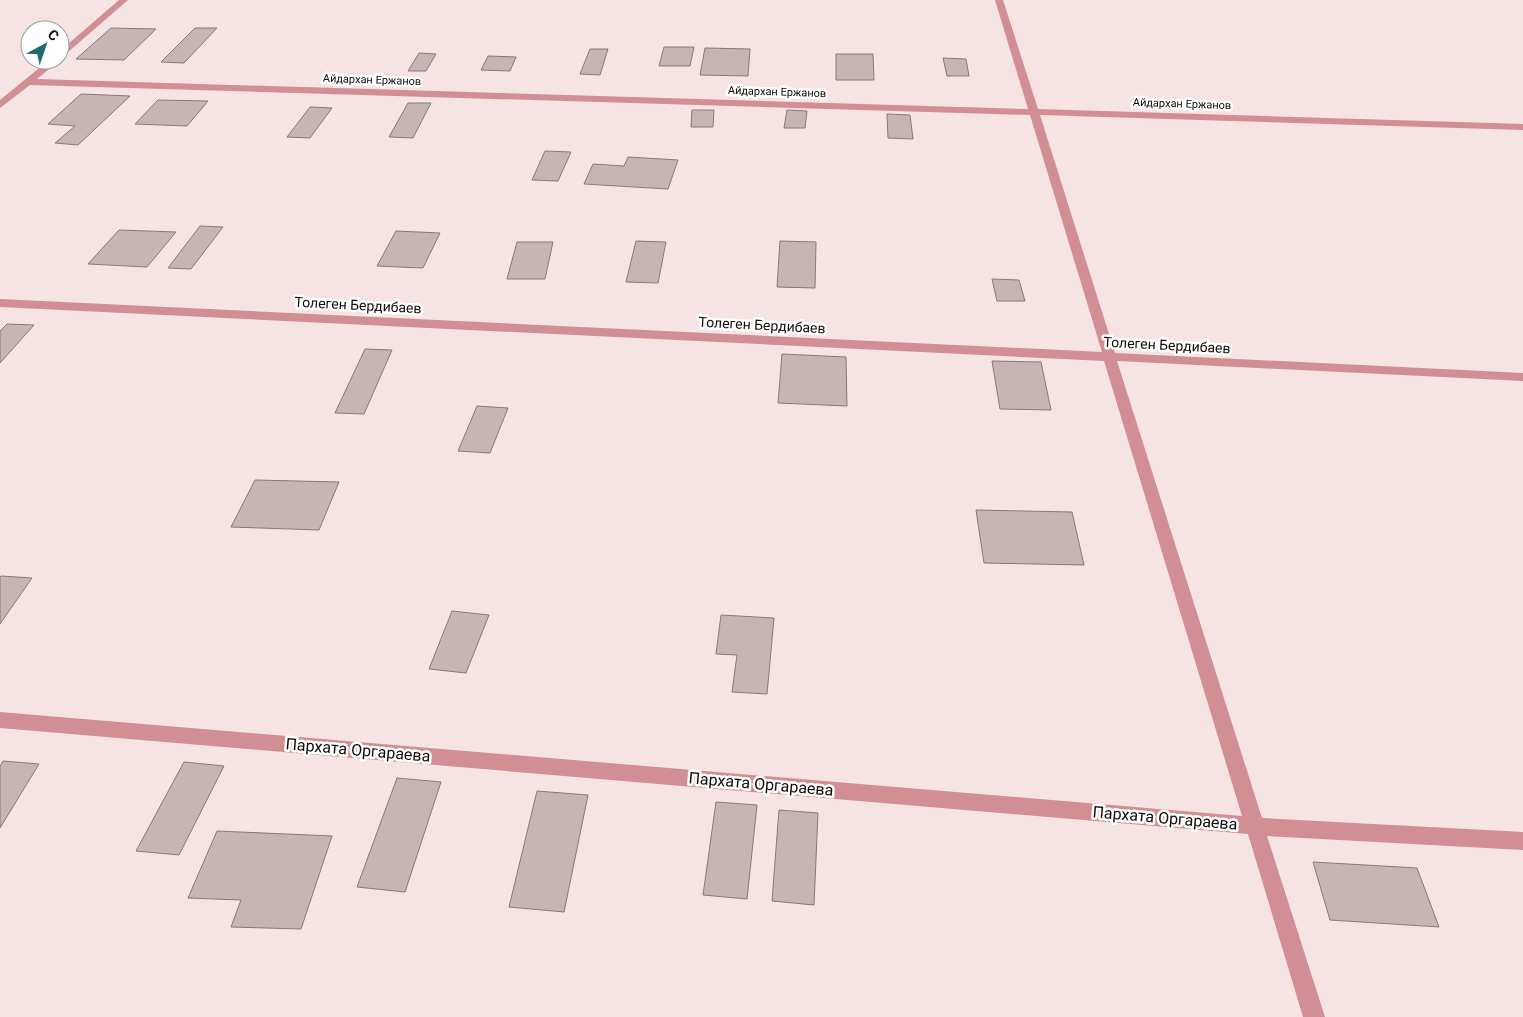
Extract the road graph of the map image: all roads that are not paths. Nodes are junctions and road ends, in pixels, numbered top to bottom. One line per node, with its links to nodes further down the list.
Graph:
1 (124, 0): 3 (street)
2 (999, 0): 7 (street)
3 (70, 47)
4 (44, 70): 5 (street)
5 (30, 82): 6 (street); 7 (street, Айдархан Ержанов)
6 (0, 106)
7 (1034, 112): 8 (street, Айдархан Ержанов); 10 (street)
8 (1523, 127)
9 (0, 302): 10 (street, Толеген Бердибаев)
10 (1110, 358): 11 (street, Толеген Бердибаев); 13 (street)
11 (1523, 376)
12 (0, 720): 13 (street, Пархата Оргараева)
13 (1255, 826): 14 (street, Пархата Оргараева); 15 (street)
14 (1523, 841)
15 (1314, 1017)

